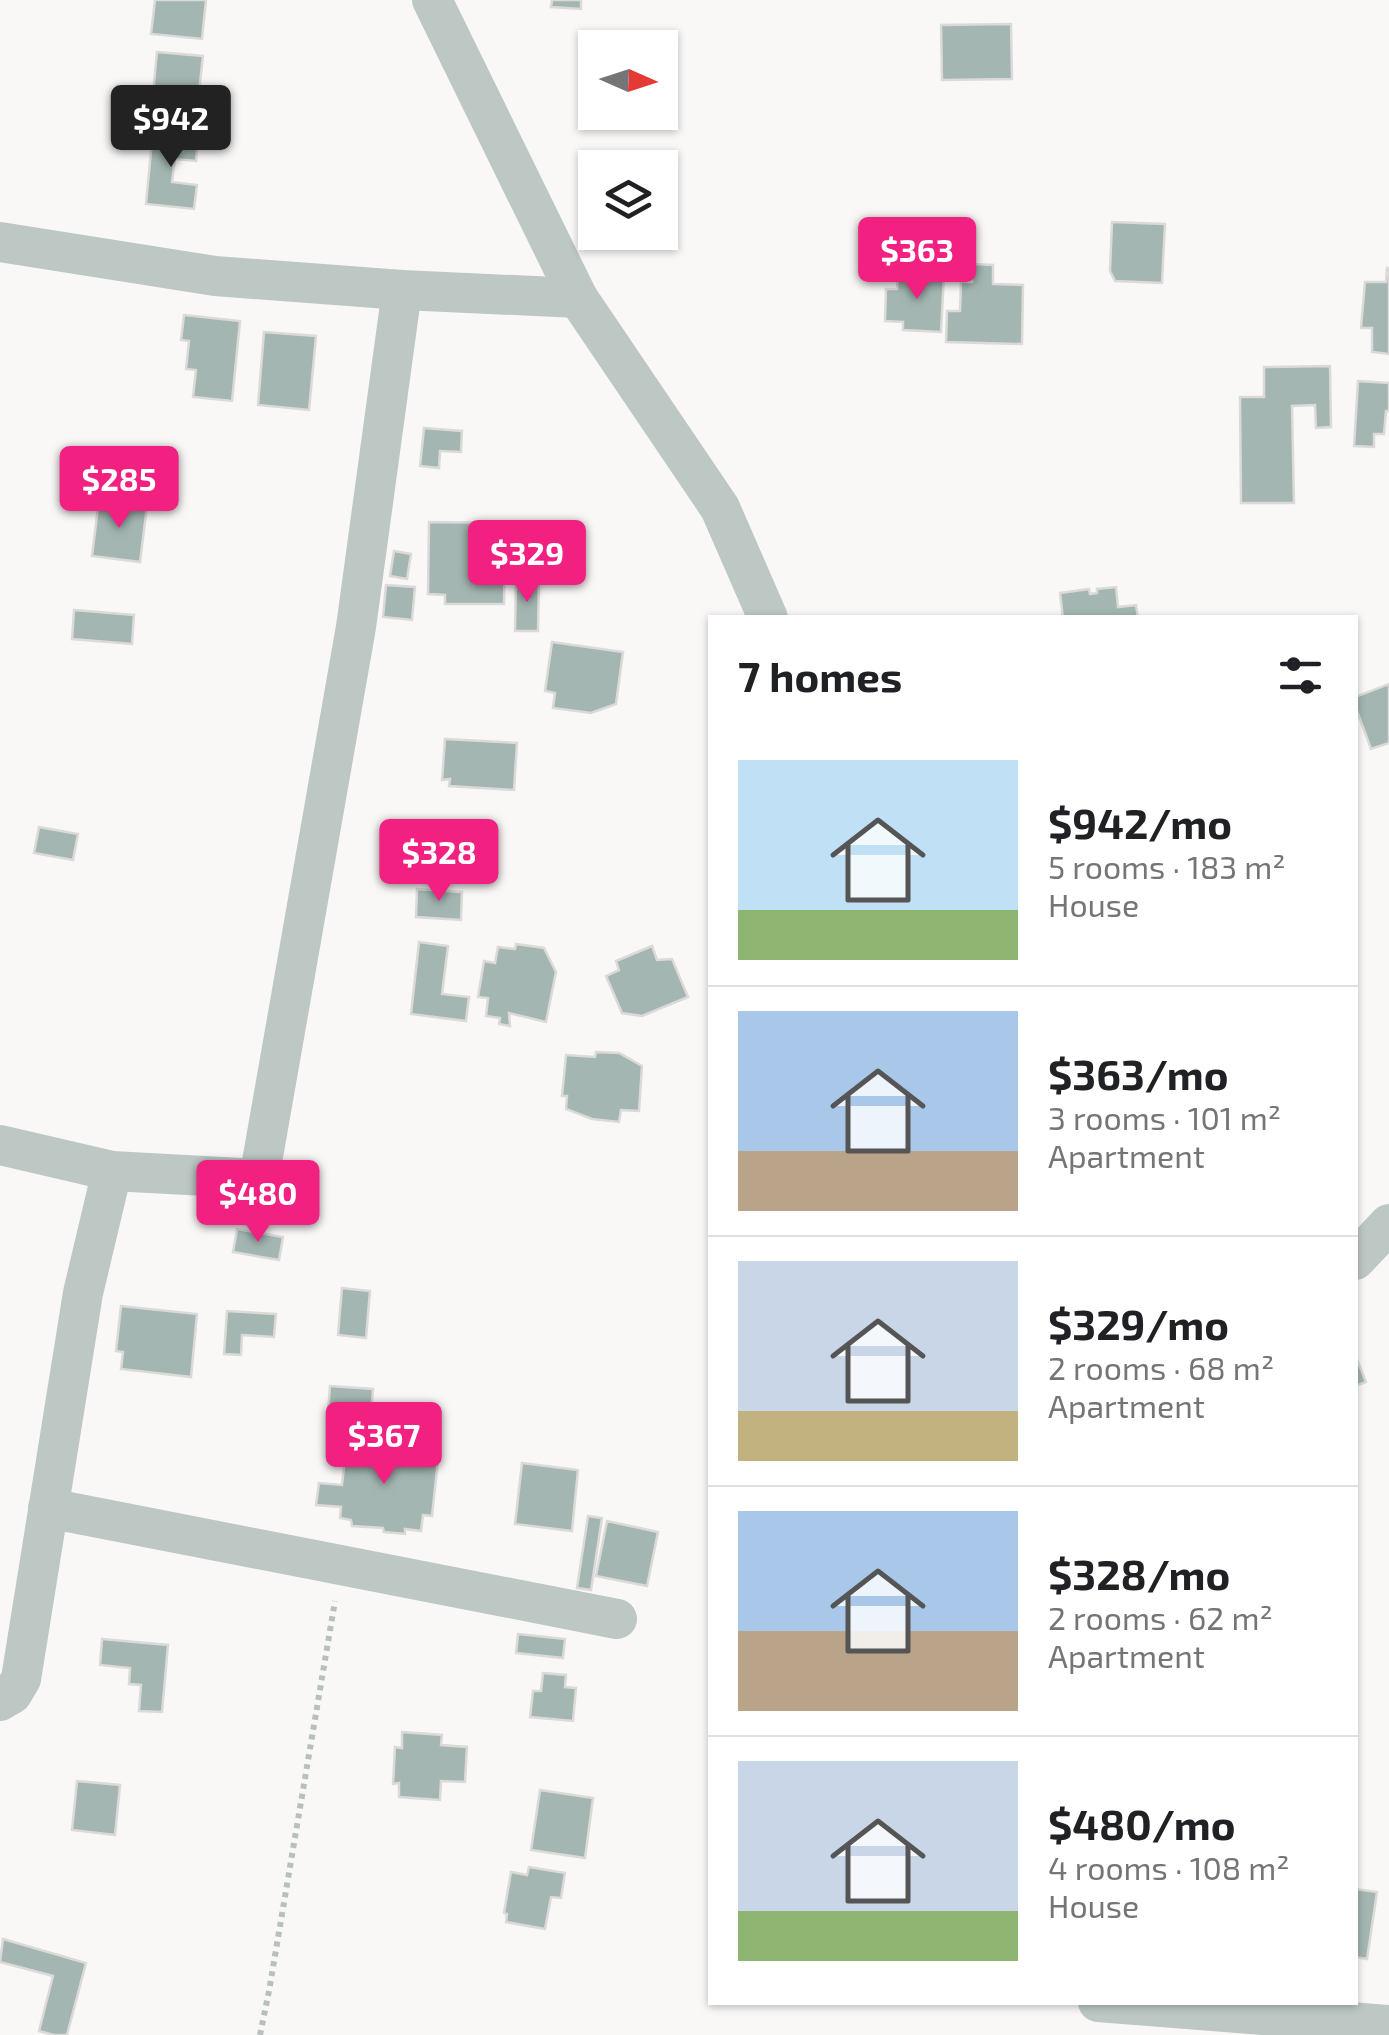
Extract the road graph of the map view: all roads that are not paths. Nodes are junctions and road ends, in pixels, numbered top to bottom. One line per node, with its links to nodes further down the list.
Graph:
1 (432, 0): 4 (street)
2 (0, 242): 3 (street)
3 (402, 290): 4 (street); 7 (street)
4 (578, 298): 5 (street)
5 (767, 615)
6 (0, 1145): 7 (street)
7 (112, 1171): 10 (street)
8 (1389, 1224): 9 (street)
9 (1358, 1257)
10 (48, 1508): 11 (street); 12 (street)
11 (617, 1619)
12 (0, 1701)
13 (1096, 2005): 16 (street)
14 (1134, 2005): 15 (street)
15 (1389, 2025)
16 (1094, 2035)

